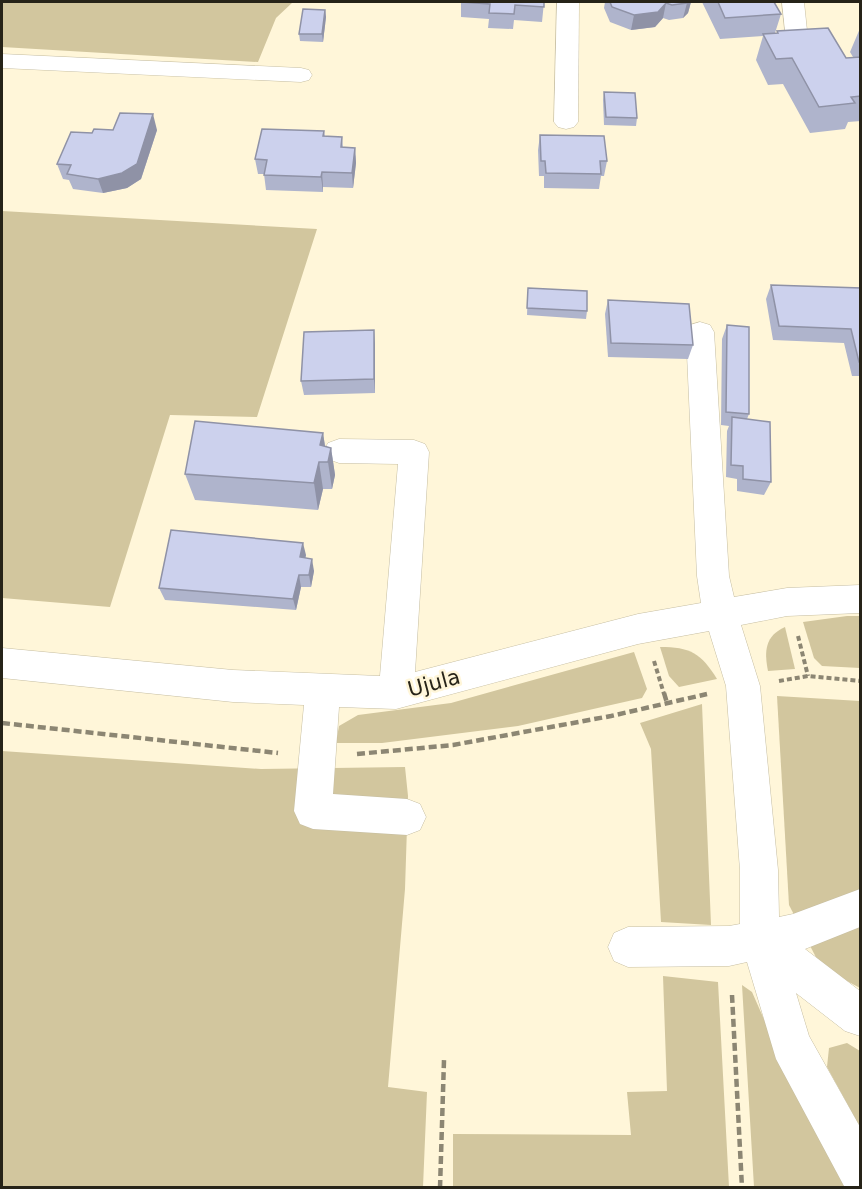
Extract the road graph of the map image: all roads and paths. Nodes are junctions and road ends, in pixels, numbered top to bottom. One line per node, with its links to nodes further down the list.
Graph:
1 (568, 2): 6 (street)
2 (793, 2): 3 (street)
3 (797, 40)
4 (2, 61): 5 (street)
5 (302, 75)
6 (566, 122)
7 (700, 332): 10 (street)
8 (339, 451): 18 (street)
9 (861, 598): 10 (street, Ujula)
10 (720, 613): 16 (street); 18 (street, Ujula)
11 (796, 625): 14 (path)
12 (650, 651): 19 (path)
13 (2, 663): 17 (street, Ujula)
14 (808, 676): 15 (path); 16 (path)
15 (861, 681)
16 (743, 686): 19 (path); 24 (street)
17 (323, 690): 18 (street, Ujula); 21 (street)
18 (396, 693)
19 (667, 703): 21 (path)
20 (2, 723): 21 (path)
21 (316, 758): 22 (street)
22 (407, 817)
23 (861, 908): 24 (street)
24 (745, 943): 25 (street); 26 (street); 28 (street); 30 (path)
25 (628, 947)
26 (861, 1016)
27 (444, 1060): 29 (path)
28 (861, 1170)
29 (440, 1188)
30 (742, 1188)

